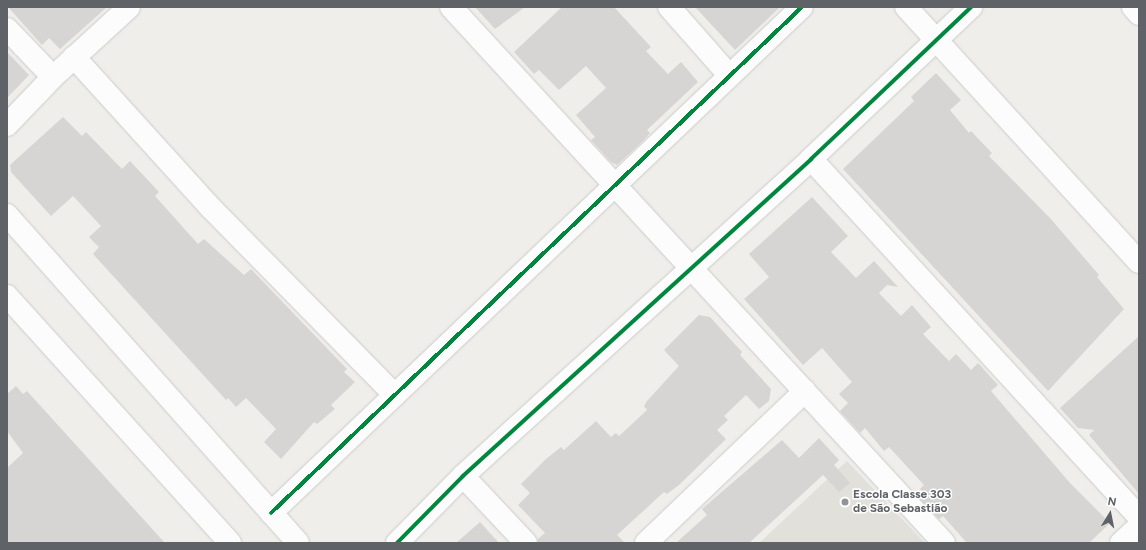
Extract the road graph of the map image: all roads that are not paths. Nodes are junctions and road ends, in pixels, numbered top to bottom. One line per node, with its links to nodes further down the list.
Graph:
1 (128, 7): 11 (street)
2 (451, 7): 16 (street)
3 (669, 7): 12 (street)
4 (802, 7): 12 (street)
5 (906, 7): 10 (street)
6 (971, 7): 10 (street)
7 (1133, 7): 8 (street)
8 (1139, 14)
9 (7, 28): 13 (street)
10 (936, 41): 15 (street); 18 (street)
11 (74, 57): 13 (street); 22 (street)
12 (729, 75): 16 (street)
13 (53, 78): 14 (street)
14 (7, 125)
15 (811, 159): 19 (street); 25 (street)
16 (613, 186): 19 (street); 22 (street)
17 (7, 215): 24 (street)
18 (1139, 262)
19 (693, 268): 21 (street); 23 (street)
20 (7, 296): 28 (street)
21 (805, 391): 31 (street); 32 (street)
22 (395, 395): 24 (street)
23 (464, 476): 27 (street); 30 (street)
24 (271, 513): 29 (street)
25 (1139, 518)
26 (1139, 526): 33 (street)
27 (397, 541)
28 (230, 543)
29 (298, 543)
30 (526, 543)
31 (646, 543)
32 (944, 543)
33 (1121, 543)

